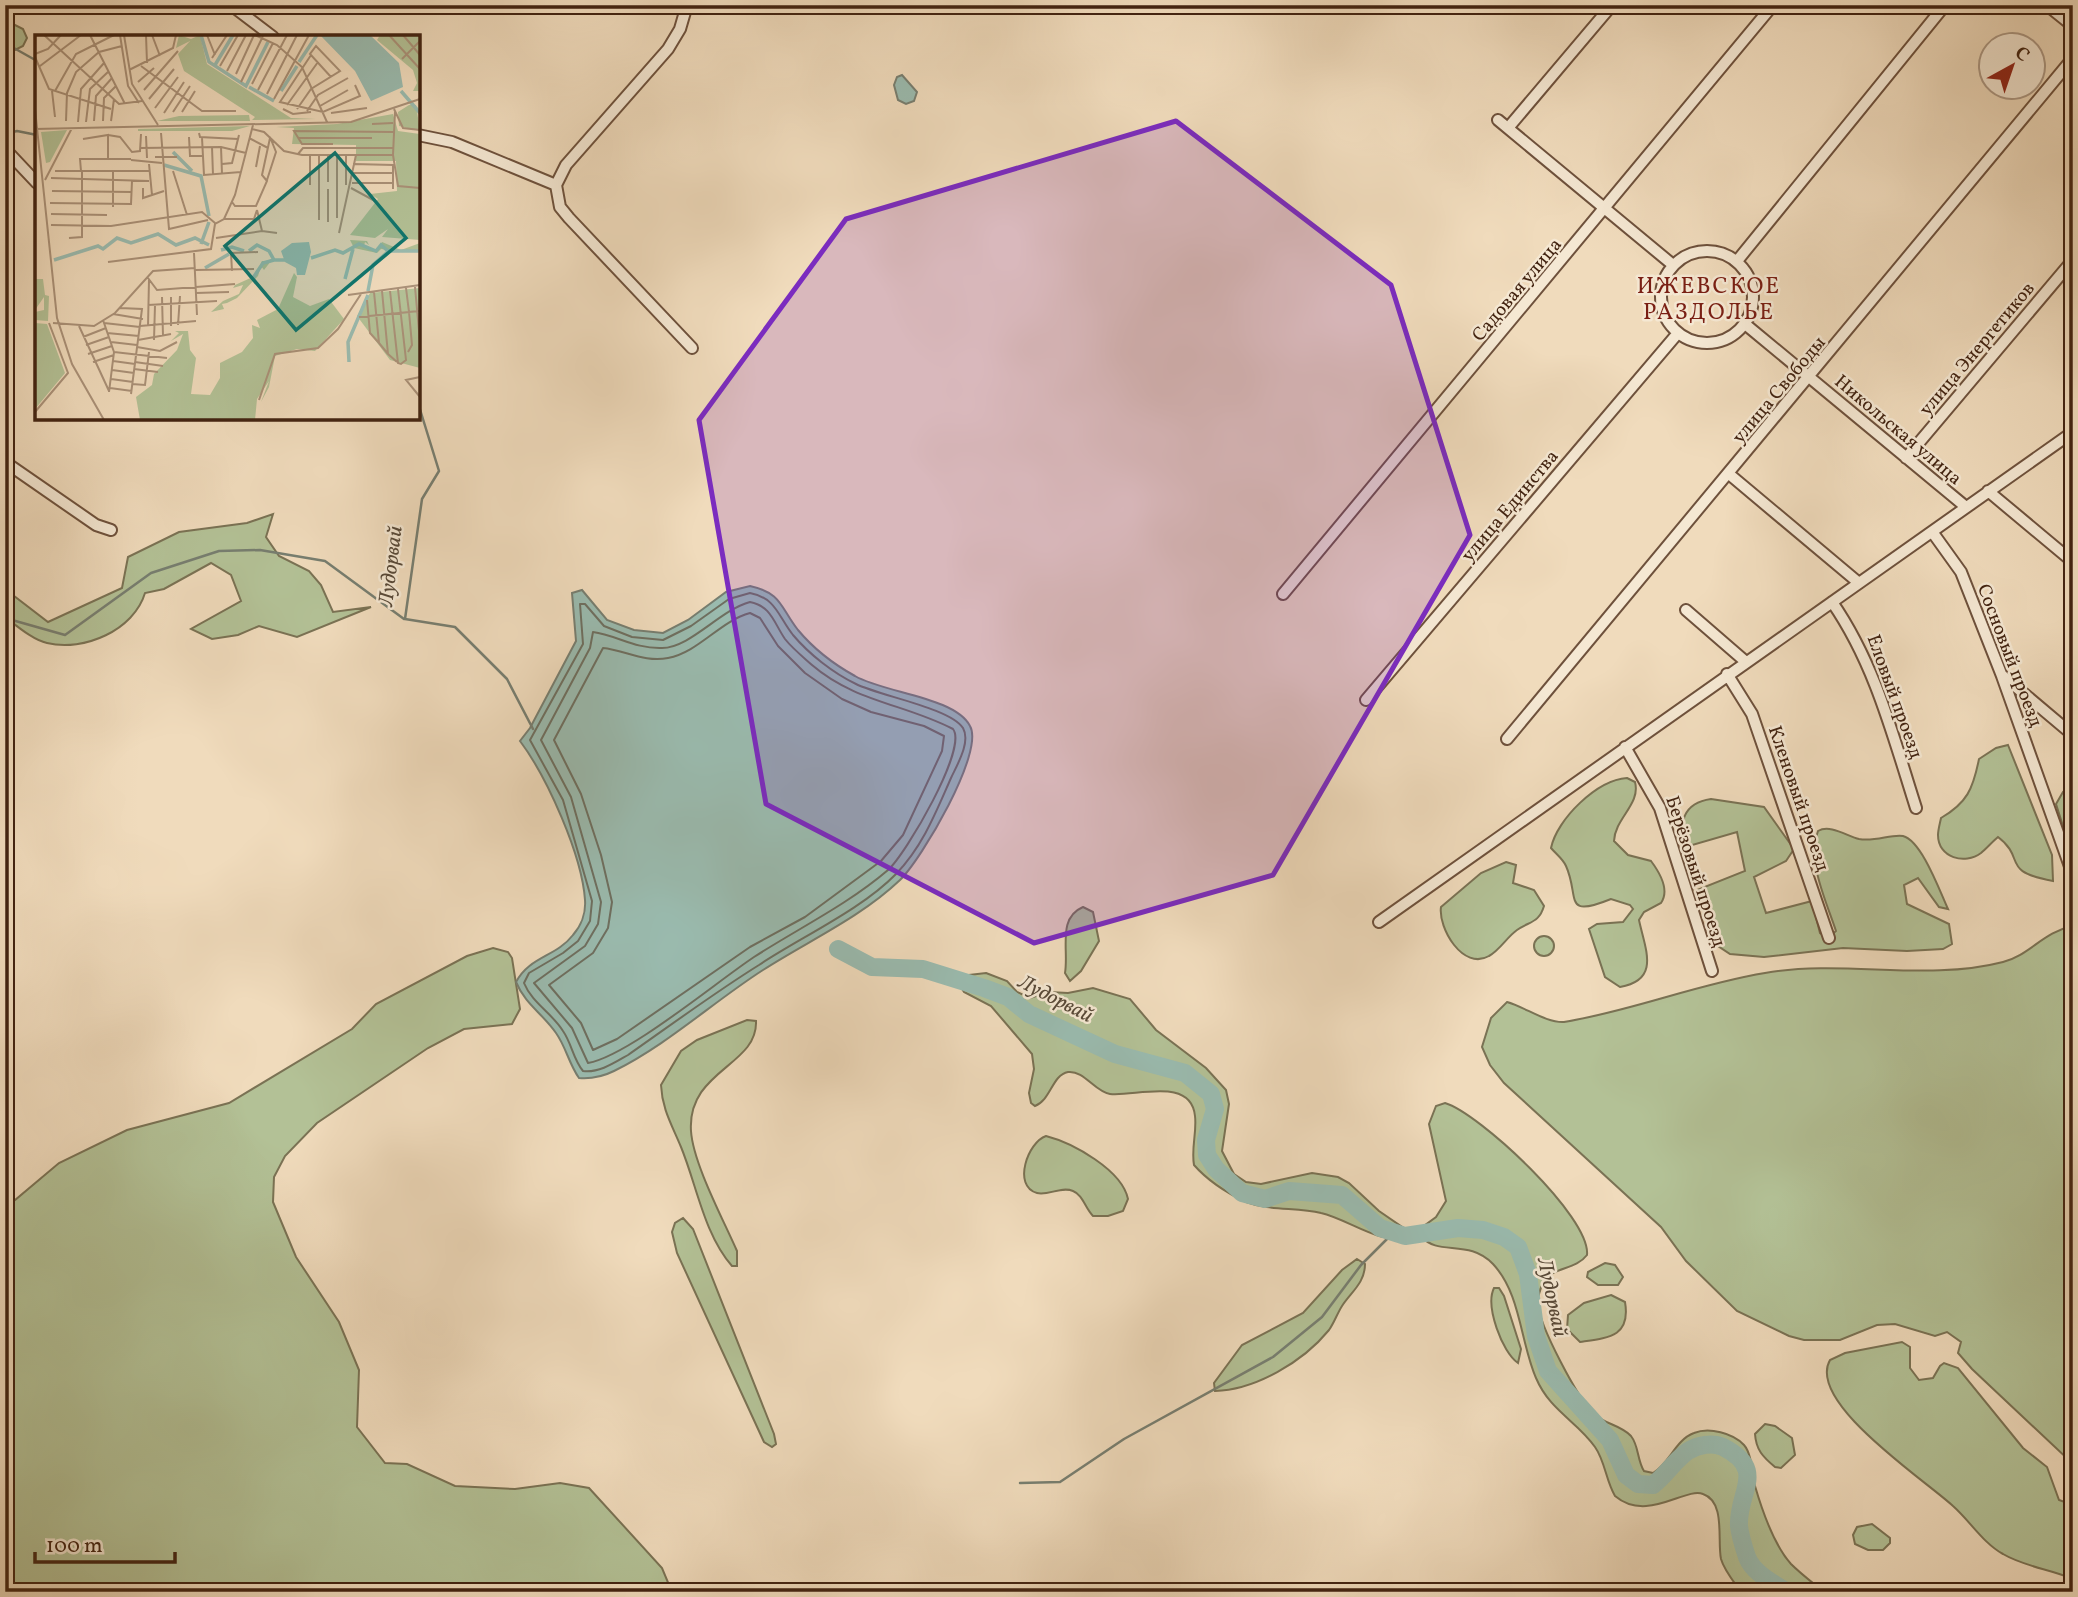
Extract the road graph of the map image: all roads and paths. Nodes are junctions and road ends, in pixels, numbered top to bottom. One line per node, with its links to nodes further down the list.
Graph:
1 (231, 5): 8 (street)
2 (687, 5): 15 (street)
3 (1612, 5): 11 (street)
4 (1773, 5): 16 (street, Садовая улица)
5 (1945, 5): 18 (street)
6 (2047, 5): 7 (street)
7 (2073, 26)
8 (270, 35)
9 (2073, 58): 23 (street, улица Свободы)
10 (1498, 120): 11 (street)
11 (1508, 128): 16 (street)
12 (420, 135): 15 (street)
13 (5, 149): 14 (street)
14 (35, 181)
15 (556, 185): 22 (street)
16 (1606, 209): 19 (street); 34 (street, Садовая улица)
17 (2073, 260): 25 (street, улица Энергетиков)
18 (1737, 261): 19 (street); 20 (street)
19 (1674, 265): 21 (street)
20 (1745, 324): 21 (street); 23 (street, Никольская улица)
21 (1678, 333): 40 (street, улица Единства)
22 (692, 348)
23 (1810, 378): 25 (street, Никольская улица); 27 (street, улица Свободы)
24 (2073, 432): 28 (street)
25 (1906, 458): 29 (street, Никольская улица)
26 (5, 462): 30 (street)
27 (1729, 474): 33 (street); 42 (street, улица Свободы)
28 (1988, 491): 29 (street); 32 (street)
29 (1966, 507): 31 (street)
30 (111, 530)
31 (1933, 533): 33 (street); 39 (street, Сосновый проезд)
32 (2073, 562)
33 (1859, 583): 35 (street)
34 (1283, 594)
35 (1832, 601): 37 (street); 44 (street, Еловый проезд)
36 (1686, 610): 37 (street)
37 (1746, 662): 38 (street)
38 (1727, 674): 43 (street); 47 (street, Кленовый проезд)
39 (2002, 676): 41 (street); 45 (street, Сосновый проезд)
40 (1366, 700)
41 (2073, 735)
42 (1507, 739)
43 (1625, 747): 46 (street); 48 (street, Берёзовый проезд)
44 (1916, 808)
45 (2073, 875)
46 (1379, 922)
47 (1829, 938)
48 (1712, 971)

